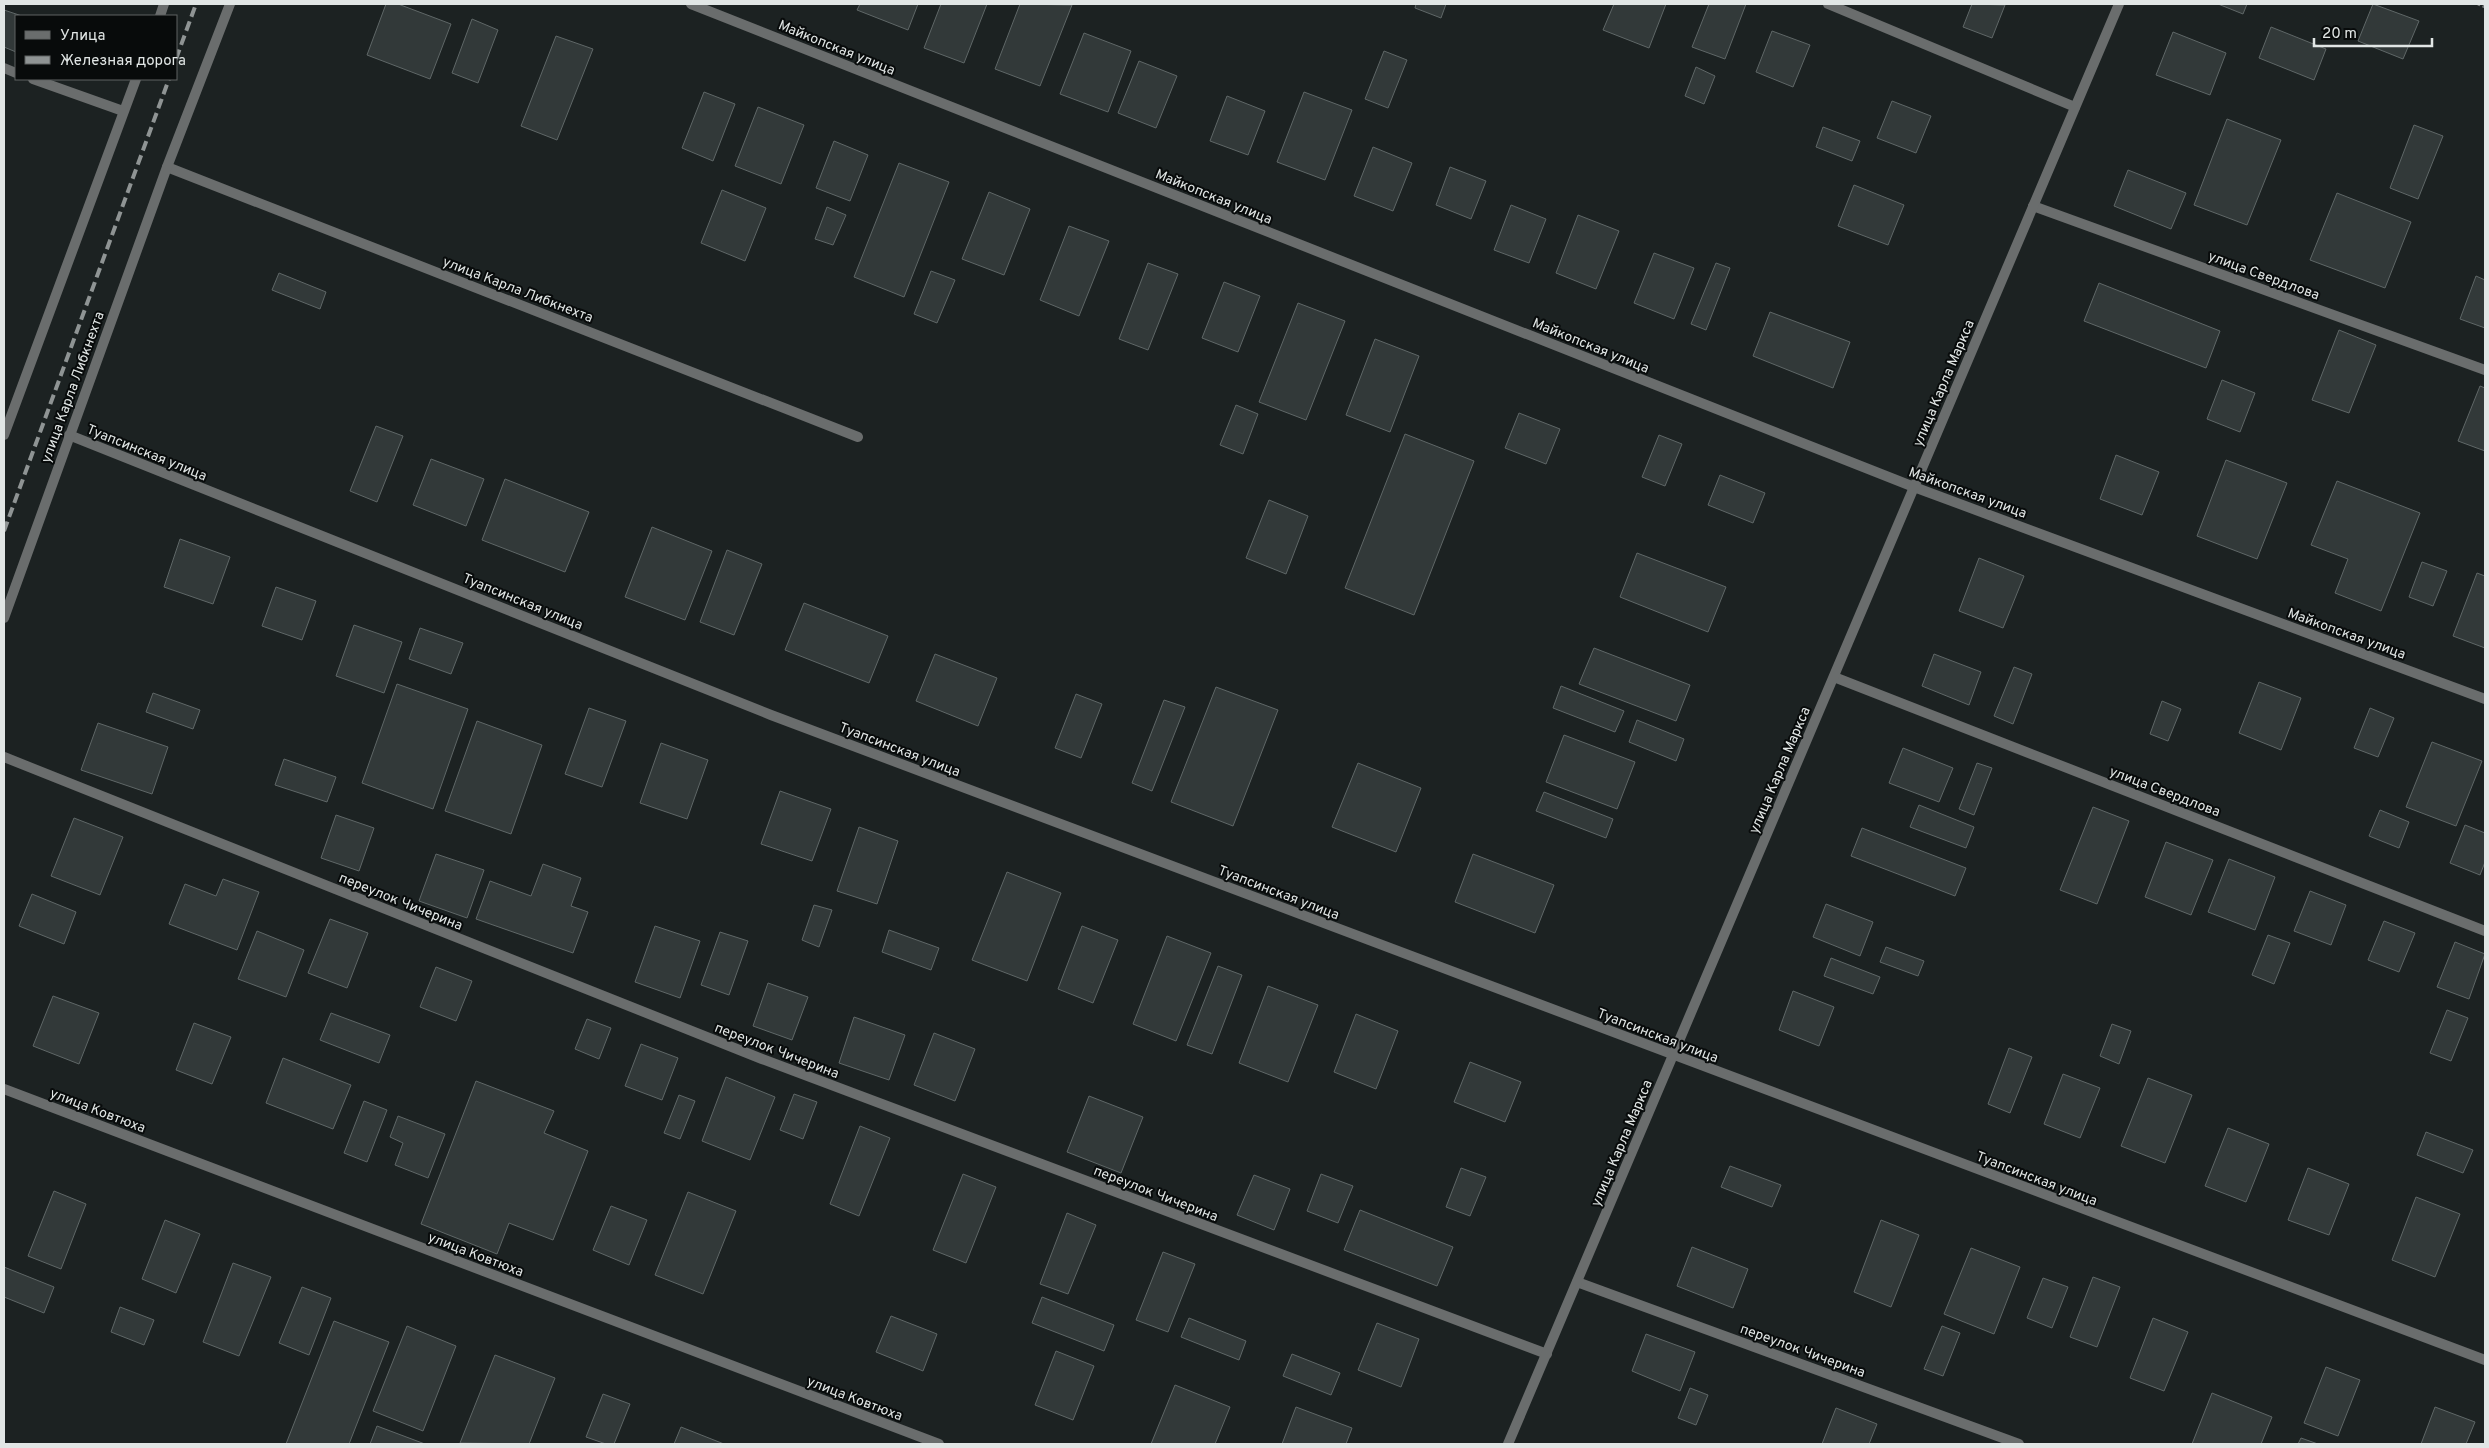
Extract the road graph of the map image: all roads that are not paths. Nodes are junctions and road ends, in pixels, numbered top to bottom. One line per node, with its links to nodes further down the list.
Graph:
1 (230, 4): 9 (street, улица Карла Либкнехта)
2 (691, 4): 16 (street, Майкопская улица)
3 (1828, 4): 7 (street)
4 (2119, 4): 7 (street, улица Карла Маркса)
5 (36, 80): 8 (street)
6 (136, 80): 8 (street)
7 (2075, 107): 10 (street, улица Карла Маркса)
8 (123, 112): 12 (street)
9 (167, 167): 14 (street, улица Карла Либкнехта); 15 (street, улица Карла Либкнехта)
10 (2033, 206): 11 (street, улица Свердлова); 16 (street, улица Карла Маркса)
11 (2485, 370)
12 (8, 410): 13 (street)
13 (4, 435)
14 (69, 435): 17 (street, улица Карла Либкнехта); 22 (street, Туапсинская улица)
15 (858, 437)
16 (1914, 487): 18 (street, улица Карла Маркса); 19 (street, Майкопская улица)
17 (4, 618)
18 (1834, 677): 21 (street, улица Свердлова); 22 (street, улица Карла Маркса)
19 (2485, 699)
20 (4, 757): 25 (street, переулок Чичерина)
21 (2485, 931)
22 (1673, 1056): 24 (street, улица Карла Маркса); 26 (street, Туапсинская улица)
23 (4, 1089): 27 (street, улица Ковтюха)
24 (1577, 1282): 25 (street, улица Карла Маркса); 29 (street, переулок Чичерина)
25 (1547, 1354): 28 (street, улица Карла Маркса)
26 (2485, 1360)
27 (939, 1444)
28 (1508, 1444)
29 (2019, 1444)

